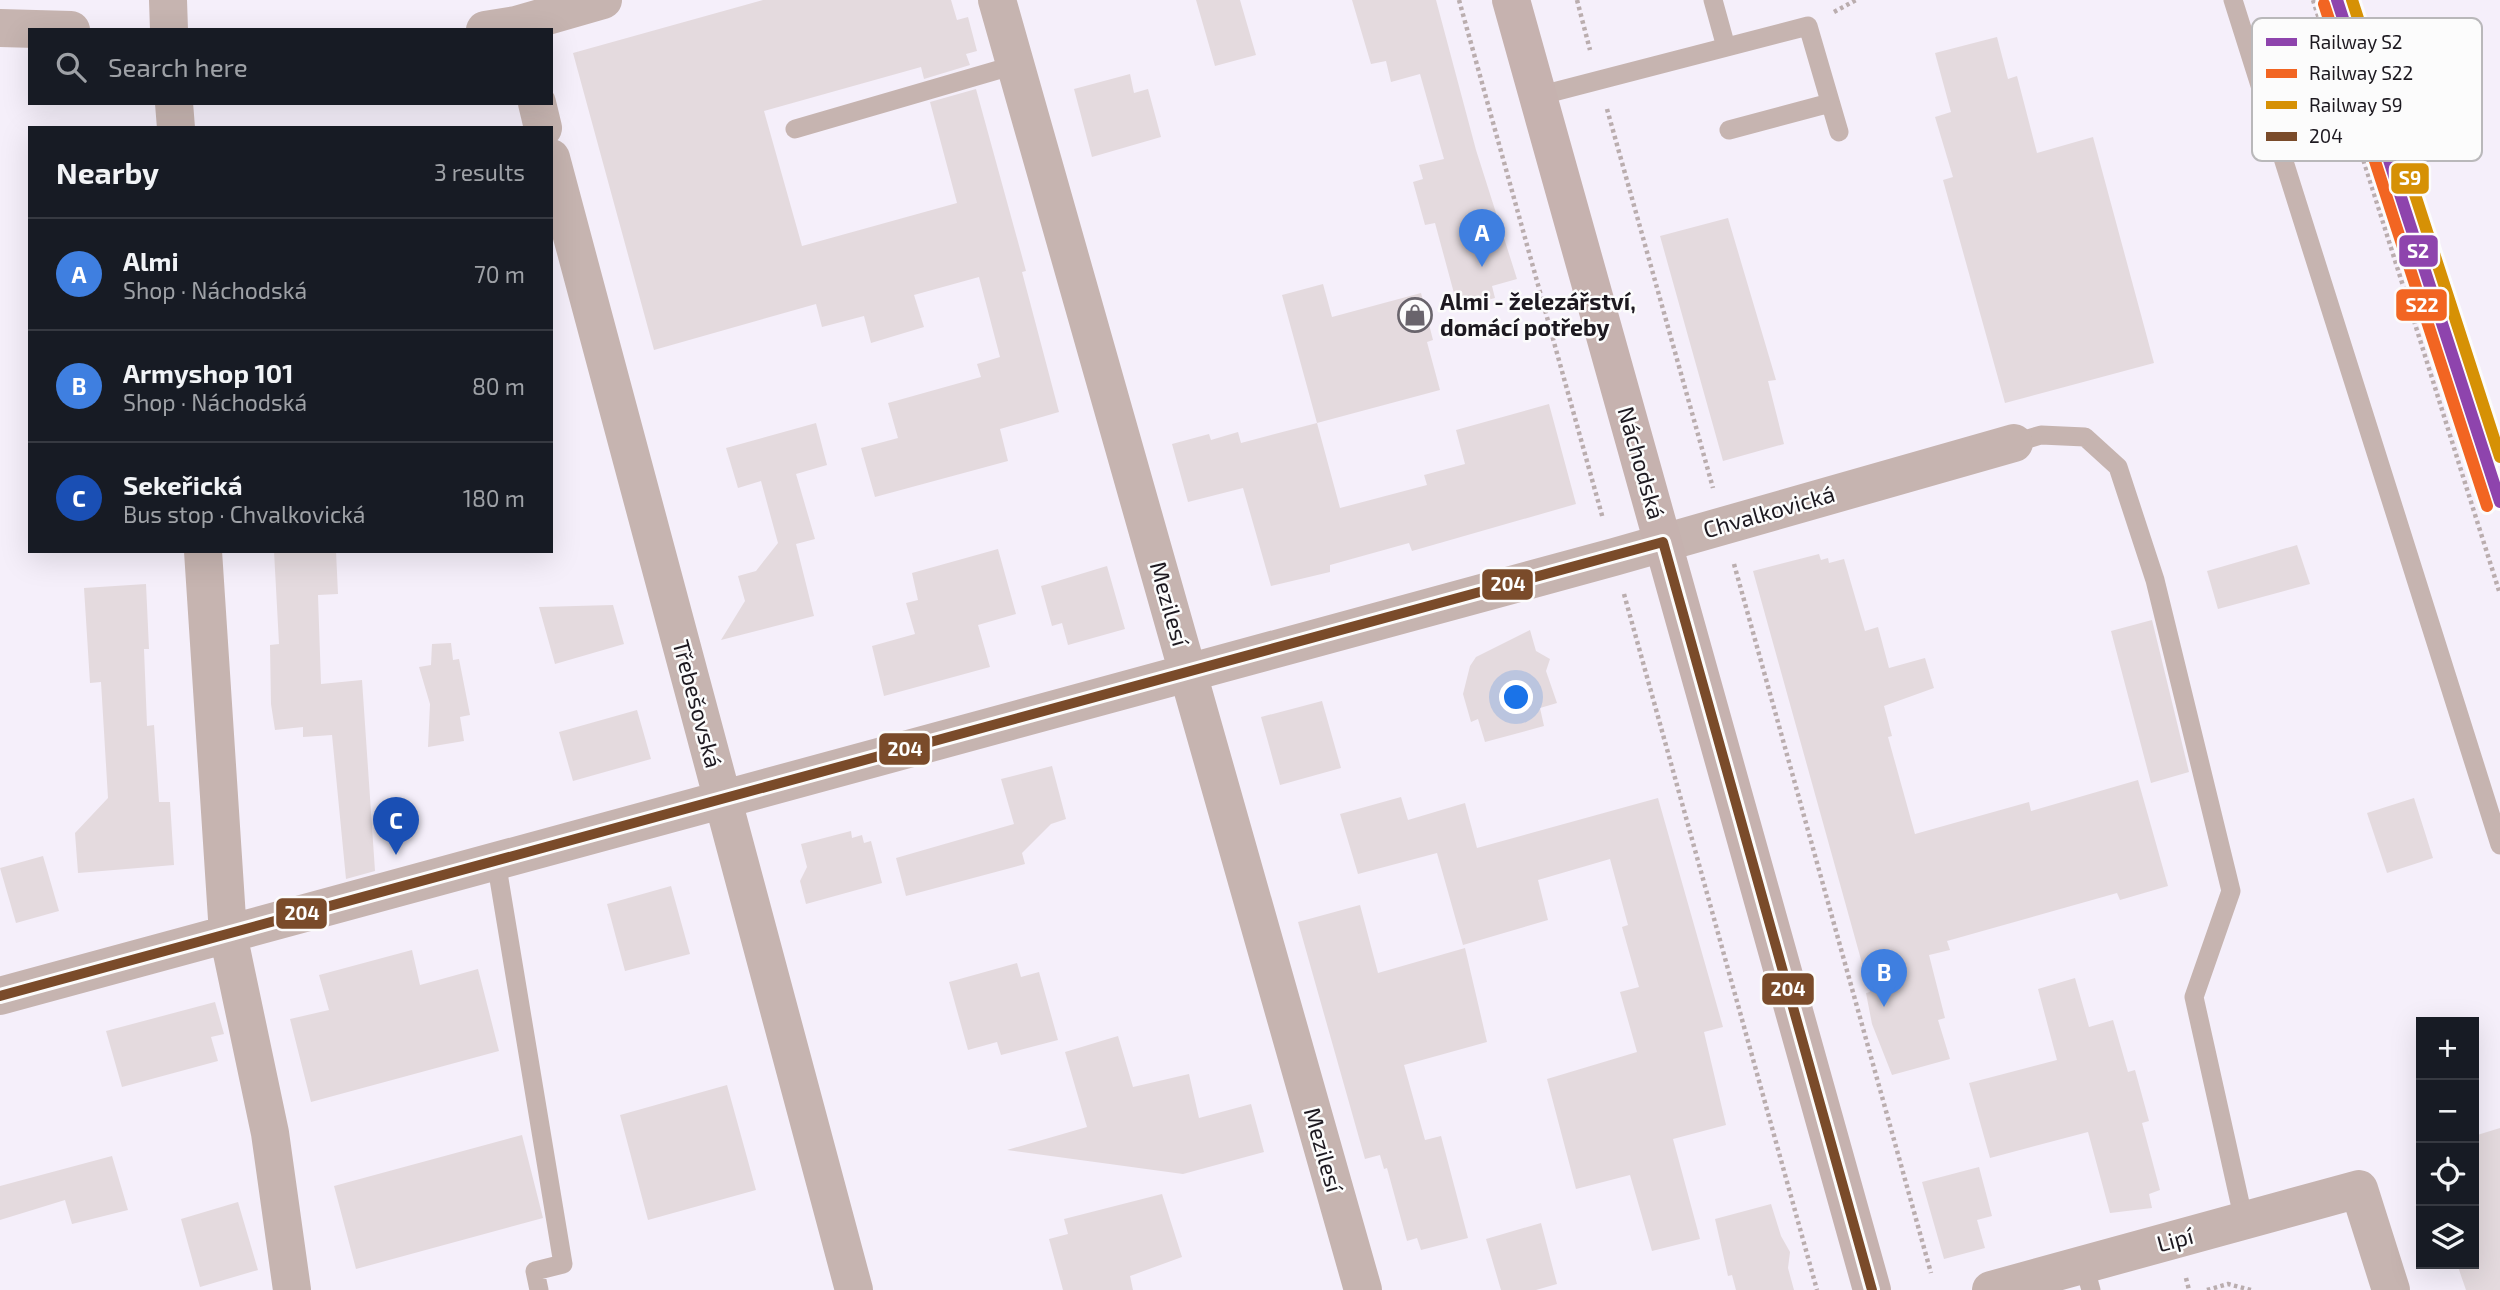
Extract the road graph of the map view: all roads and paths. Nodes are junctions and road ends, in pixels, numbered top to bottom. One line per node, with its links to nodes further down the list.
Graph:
1 (168, 0): 10 (street)
2 (603, 0): 11 (street)
3 (997, 0): 16 (street, Mezilesí)
4 (1459, 0): 32 (path)
5 (1511, 0): 17 (main road, Náchodská)
6 (1713, 0): 14 (lane)
7 (2233, 0): 15 (lane)
8 (2313, 0): 9 (path)
9 (2319, 18)
10 (169, 28)
11 (506, 28)
12 (0, 29): 13 (street)
13 (28, 29)
14 (1726, 47): 17 (lane); 18 (lane)
15 (2252, 60)
16 (1015, 65): 23 (lane); 34 (street, Mezilesí)
17 (1538, 96): 30 (main road, Náchodská)
18 (1830, 103): 24 (lane); 25 (lane)
19 (174, 105): 21 (street)
20 (537, 105): 22 (street)
21 (176, 126)
22 (543, 126)
23 (795, 129)
24 (1729, 130)
25 (1839, 132)
26 (2284, 161): 36 (lane)
27 (2364, 161): 33 (path)
28 (553, 165): 35 (street, Třebešovská)
29 (2014, 443): 30 (street, Chvalkovická); 41 (lane, Chvalkovická)
30 (1663, 542): 32 (street, Chvalkovická); 49 (main road, Náchodská)
31 (203, 553): 38 (street)
32 (1614, 557): 34 (street, Chvalkovická); 48 (path)
33 (2500, 594)
34 (1188, 672): 35 (street, Chvalkovická); 47 (street, Mezilesí)
35 (723, 799): 37 (street, Chvalkovická); 46 (street, Třebešovská)
36 (2500, 845)
37 (496, 861): 38 (street, Chvalkovická); 45 (lane)
38 (228, 934): 39 (street, Chvalkovická); 44 (street)
39 (0, 996)
40 (1887, 1115): 42 (path)
41 (2244, 1221): 43 (street, Lipí); 53 (street, Lipí)
42 (1931, 1273)
43 (2087, 1277): 50 (street, Lipí)
44 (292, 1290)
45 (539, 1290)
46 (854, 1290)
47 (1363, 1290)
48 (1817, 1290)
49 (1872, 1290)
50 (1991, 1290)
51 (2207, 1290): 52 (path)
52 (2251, 1290)
53 (2391, 1290)

